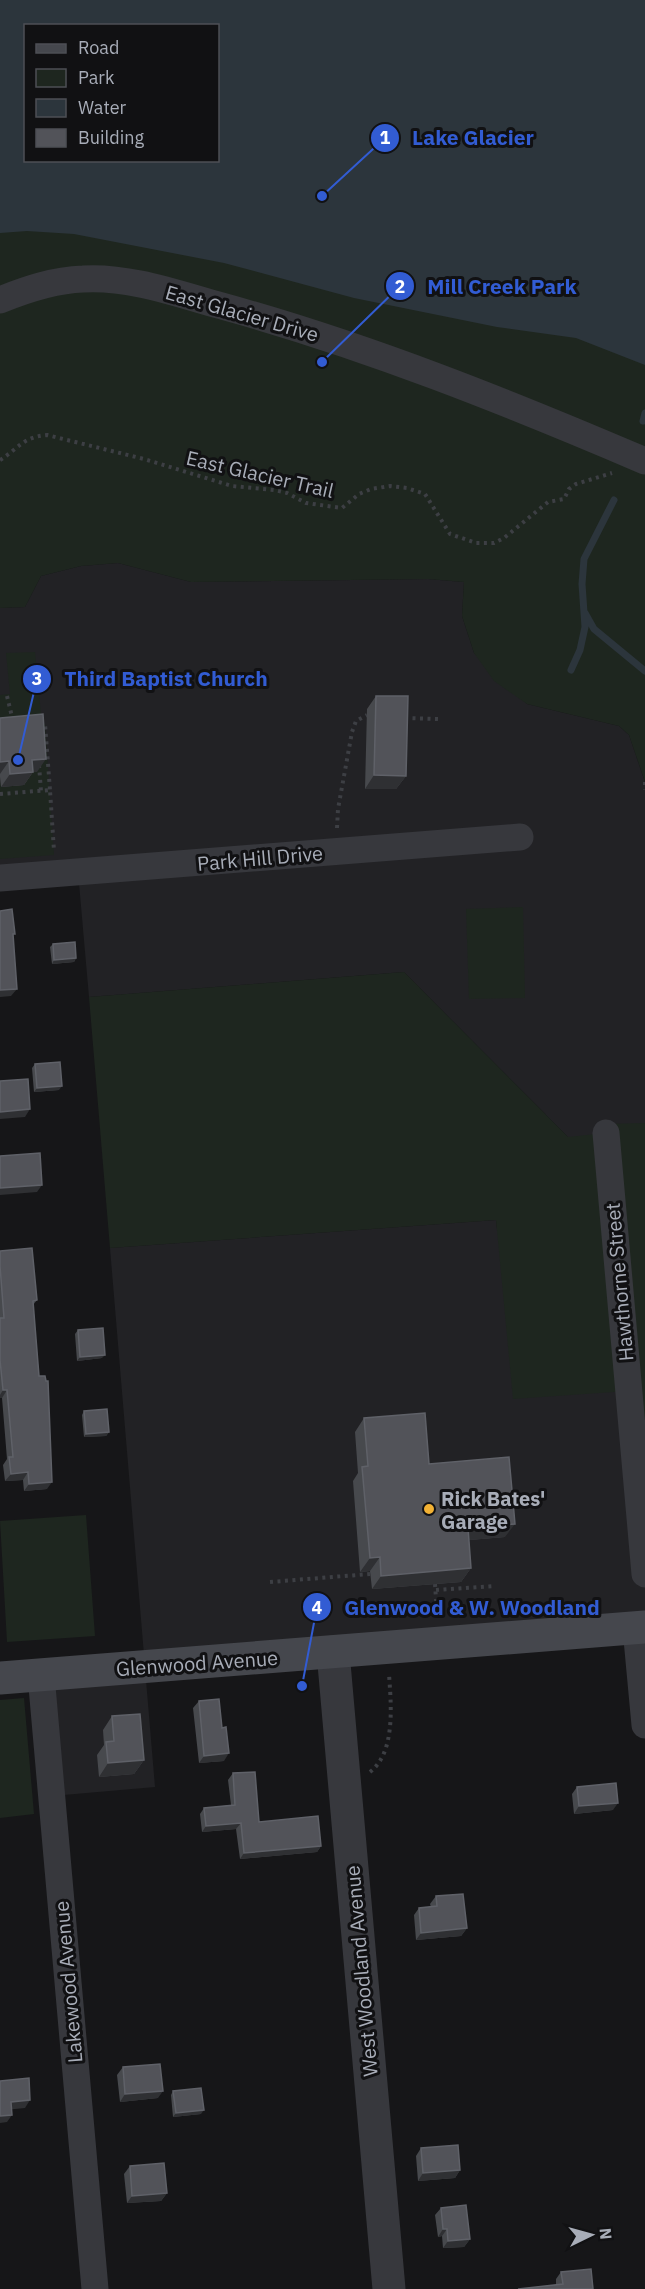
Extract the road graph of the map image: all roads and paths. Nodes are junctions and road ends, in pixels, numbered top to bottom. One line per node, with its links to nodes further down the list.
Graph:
1 (0, 300): 3 (street, East Glacier Drive)
2 (0, 459): 4 (path, East Glacier Trail)
3 (645, 461)
4 (620, 473)
5 (7, 696): 10 (path)
6 (367, 715): 19 (path)
7 (398, 718): 8 (path)
8 (438, 719)
9 (33, 725): 14 (path)
10 (14, 726)
11 (39, 759): 16 (path)
12 (645, 782): 15 (path)
13 (11, 786): 18 (path)
14 (50, 790): 16 (path); 21 (path)
15 (645, 790)
16 (41, 791): 18 (path)
17 (0, 794): 18 (path)
18 (12, 794)
19 (336, 828)
20 (520, 837): 22 (street, Park Hill Drive)
21 (54, 855)
22 (0, 878)
23 (606, 1133): 25 (street, Hawthorne Street)
24 (370, 1574): 26 (path)
25 (645, 1574)
26 (270, 1582)
27 (435, 1584): 29 (path)
28 (494, 1586): 29 (path)
29 (436, 1590): 30 (path)
30 (437, 1614)
31 (641, 1628): 32 (main road, Glenwood Avenue); 36 (street)
32 (387, 1648): 33 (main road, Glenwood Avenue); 37 (path)
33 (333, 1652): 34 (main road, Glenwood Avenue); 37 (street, West Woodland Avenue)
34 (41, 1675): 35 (main road, Glenwood Avenue); 38 (street, Lakewood Avenue)
35 (0, 1678)
36 (645, 1725)
37 (344, 1781): 39 (street, West Woodland Avenue)
38 (95, 2289)
39 (389, 2289)

